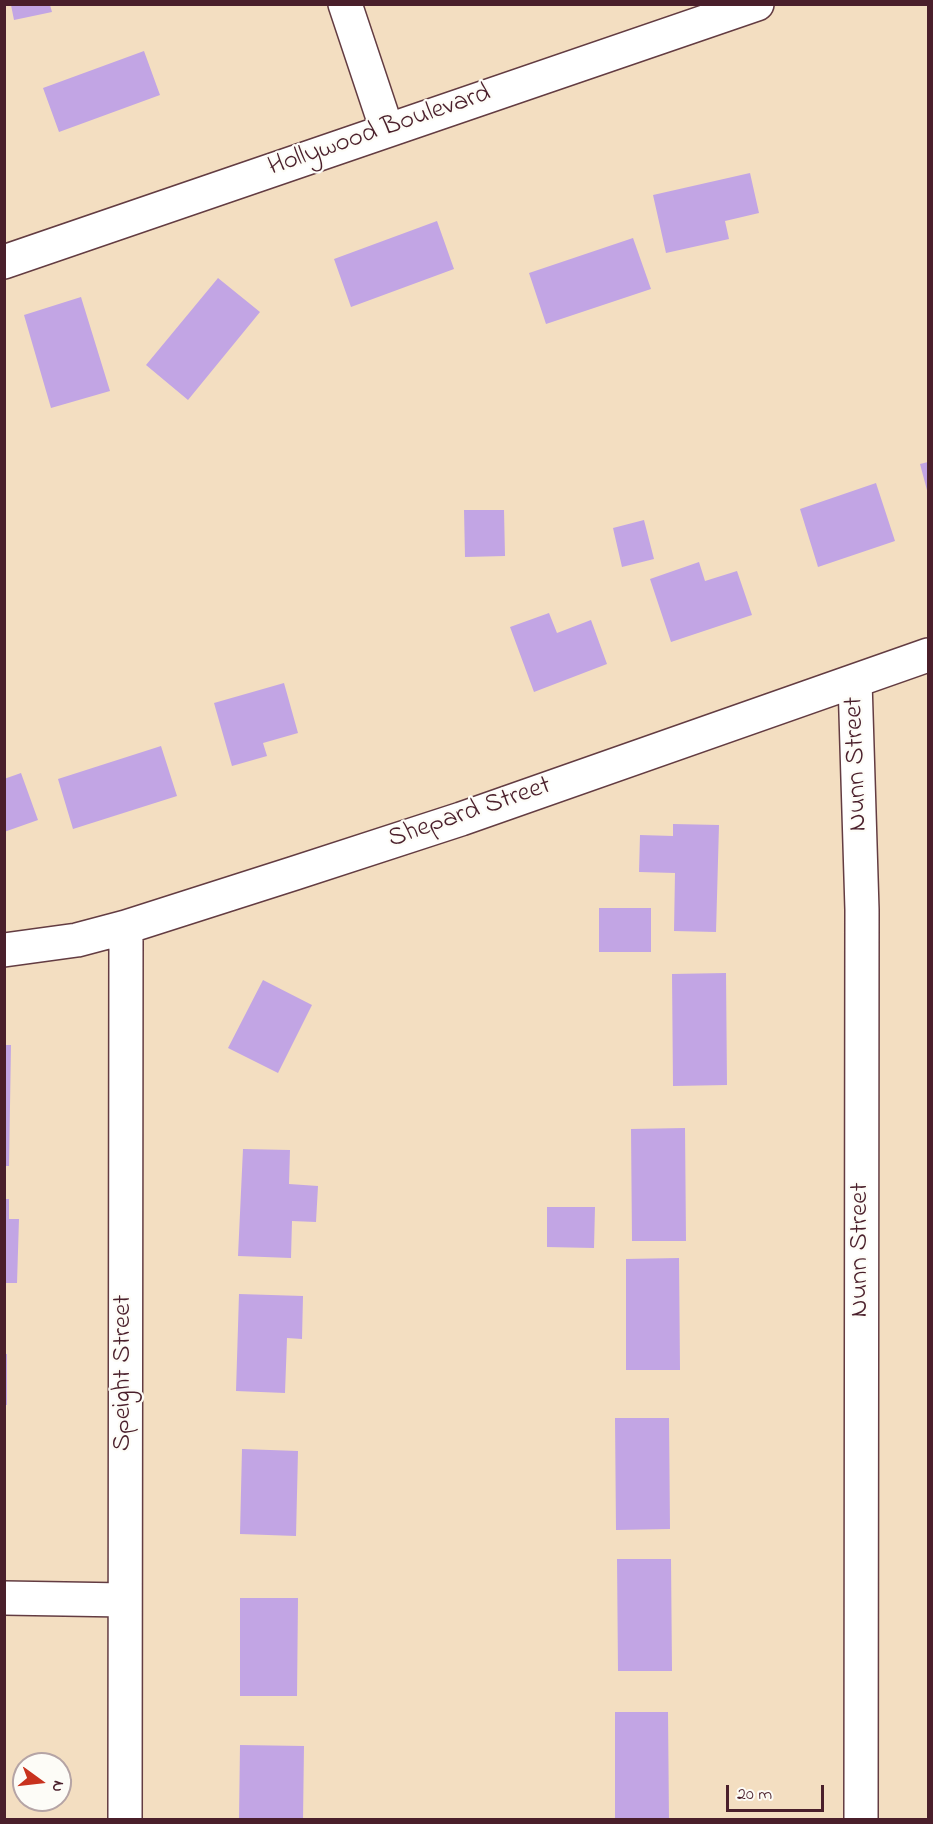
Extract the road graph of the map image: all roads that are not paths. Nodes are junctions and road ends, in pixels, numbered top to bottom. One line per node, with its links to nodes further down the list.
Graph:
1 (345, 4): 3 (street)
2 (757, 4): 3 (street, Hollywood Boulevard)
3 (387, 130): 4 (street, Hollywood Boulevard)
4 (4, 262)
5 (928, 655): 6 (street, Shepard Street)
6 (855, 681): 7 (street, Shepard Street); 12 (street, Nunn Street)
7 (126, 927): 8 (street, Shepard Street); 10 (street, Speight Street)
8 (4, 950)
9 (4, 1598): 10 (street)
10 (125, 1600): 11 (street, Speight Street)
11 (125, 1820)
12 (861, 1820)

